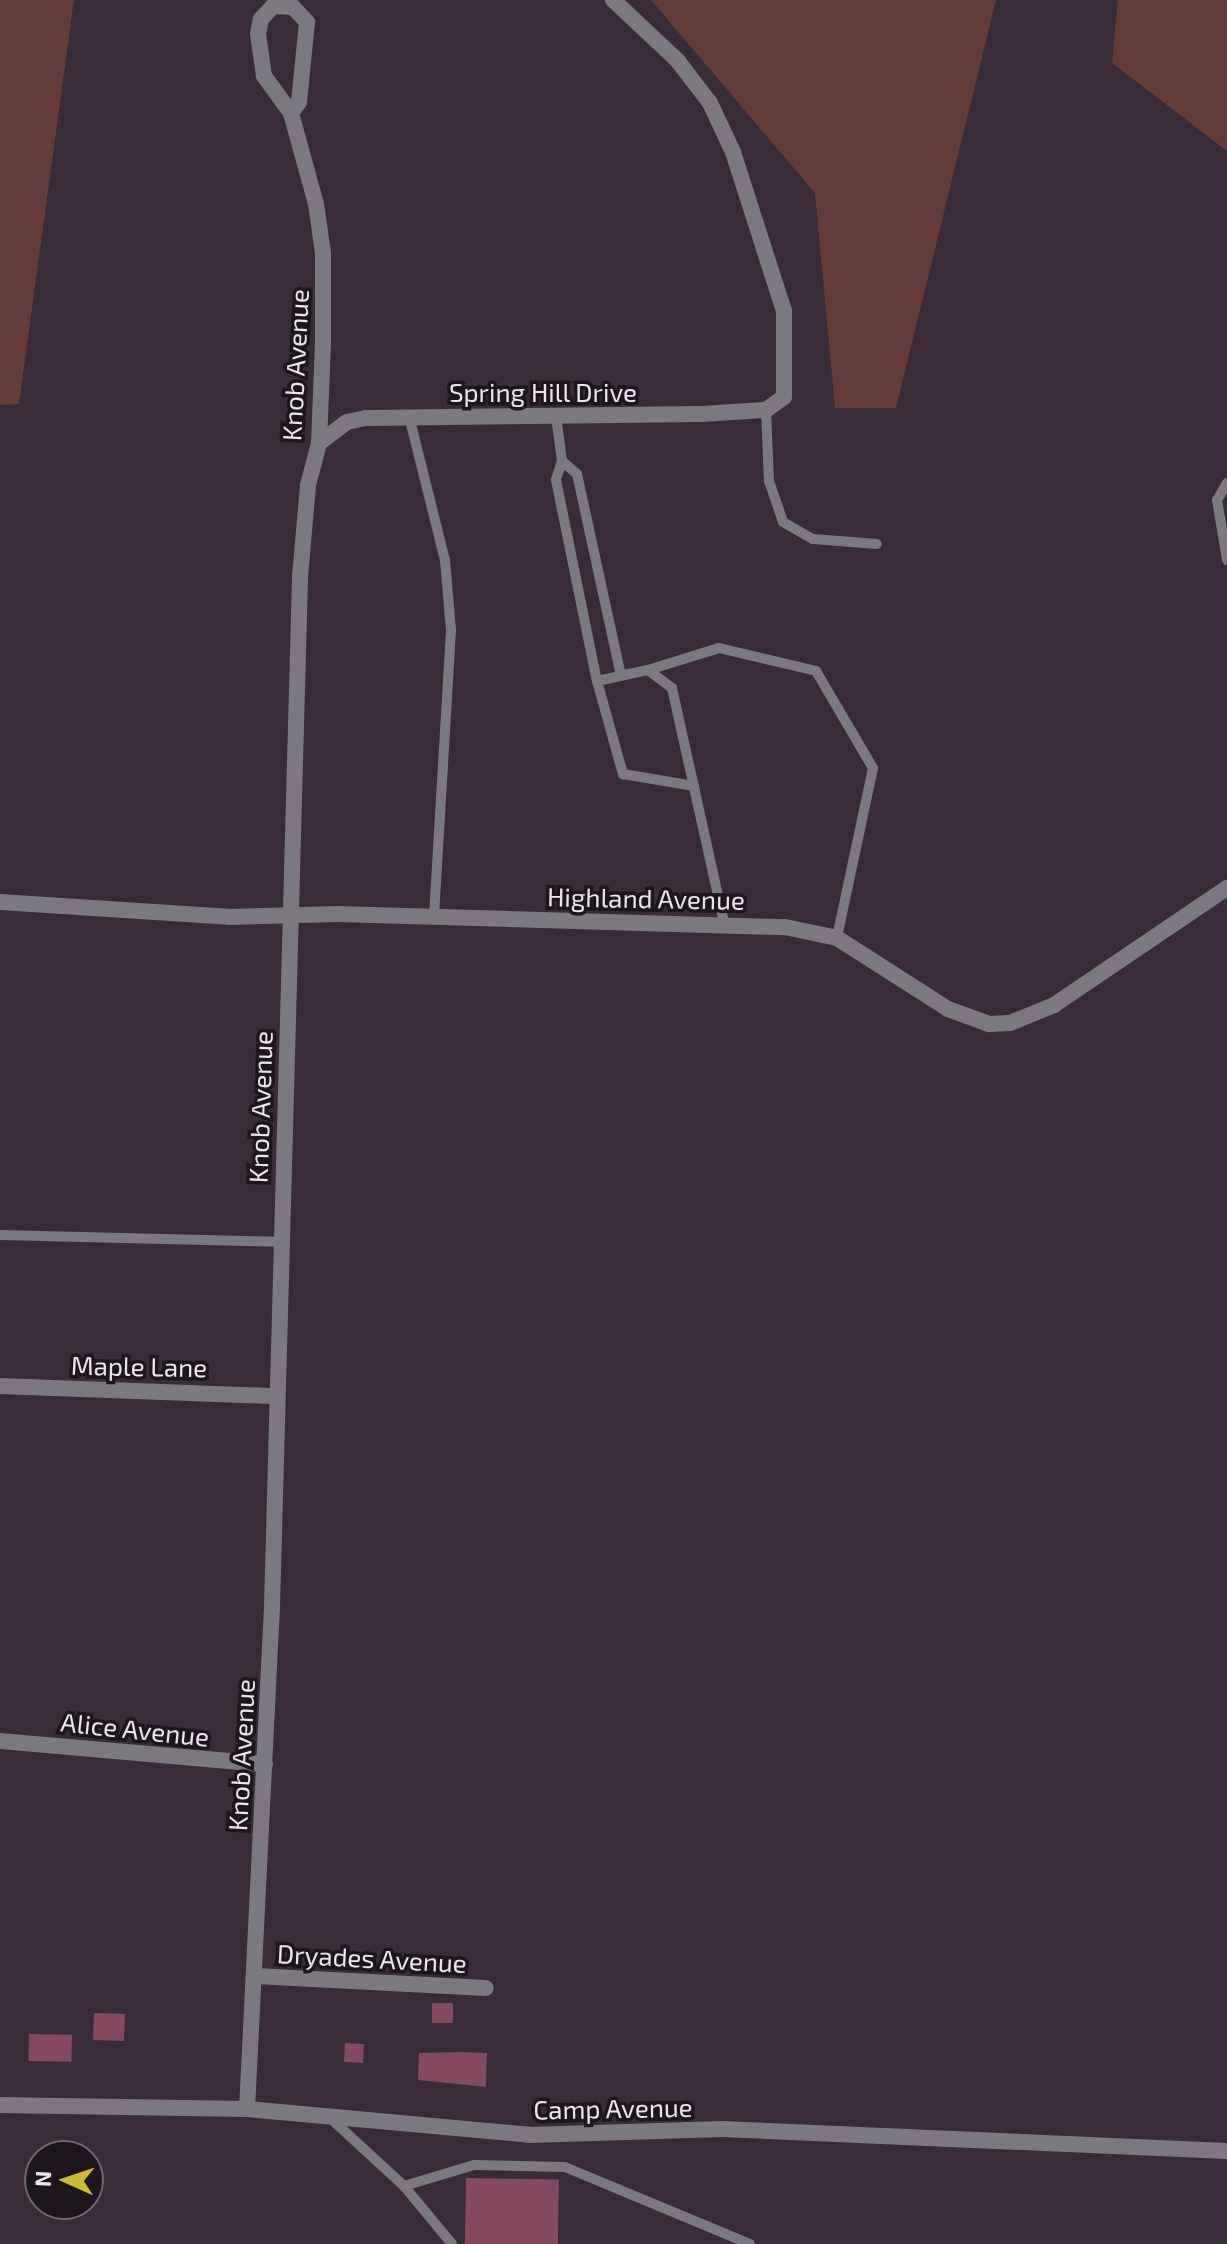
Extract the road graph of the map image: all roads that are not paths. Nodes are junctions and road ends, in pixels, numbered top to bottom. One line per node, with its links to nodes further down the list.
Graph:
1 (613, 0): 3 (street)
2 (291, 113): 2 (street, Knob Avenue); 6 (street, Knob Avenue)
3 (770, 408): 5 (street, Spring Hill Drive); 9 (lane)
4 (409, 416): 5 (street, Spring Hill Drive); 6 (street, Spring Hill Drive); 18 (lane)
5 (556, 416): 7 (lane)
6 (319, 443): 17 (street, Knob Avenue)
7 (562, 461): 12 (lane); 13 (lane)
8 (1227, 483): 10 (lane)
9 (877, 544)
10 (1227, 560)
11 (648, 670): 12 (lane); 14 (lane); 20 (lane)
12 (621, 675): 13 (lane)
13 (597, 681): 14 (lane)
14 (694, 786): 19 (lane)
15 (1227, 888): 20 (street, Highland Avenue)
16 (0, 902): 17 (street, Highland Avenue)
17 (290, 917): 18 (street, Highland Avenue); 22 (street, Knob Avenue)
18 (434, 917): 19 (street, Highland Avenue)
19 (724, 923): 20 (street, Highland Avenue)
20 (837, 938)
21 (0, 1235): 22 (lane)
22 (279, 1242): 24 (street, Knob Avenue)
23 (0, 1386): 24 (street, Maple Lane)
24 (277, 1396): 26 (street, Knob Avenue)
25 (0, 1741): 26 (street, Alice Avenue)
26 (265, 1764): 27 (street, Knob Avenue)
27 (255, 1976): 28 (street, Dryades Avenue); 30 (street, Knob Avenue)
28 (486, 1988)
29 (0, 2105): 30 (street, Camp Avenue)
30 (247, 2109): 31 (street, Camp Avenue)
31 (327, 2116): 32 (street, Camp Avenue); 33 (lane)
32 (1227, 2151)
33 (404, 2186): 34 (lane); 35 (lane)
34 (452, 2244)
35 (750, 2244)

